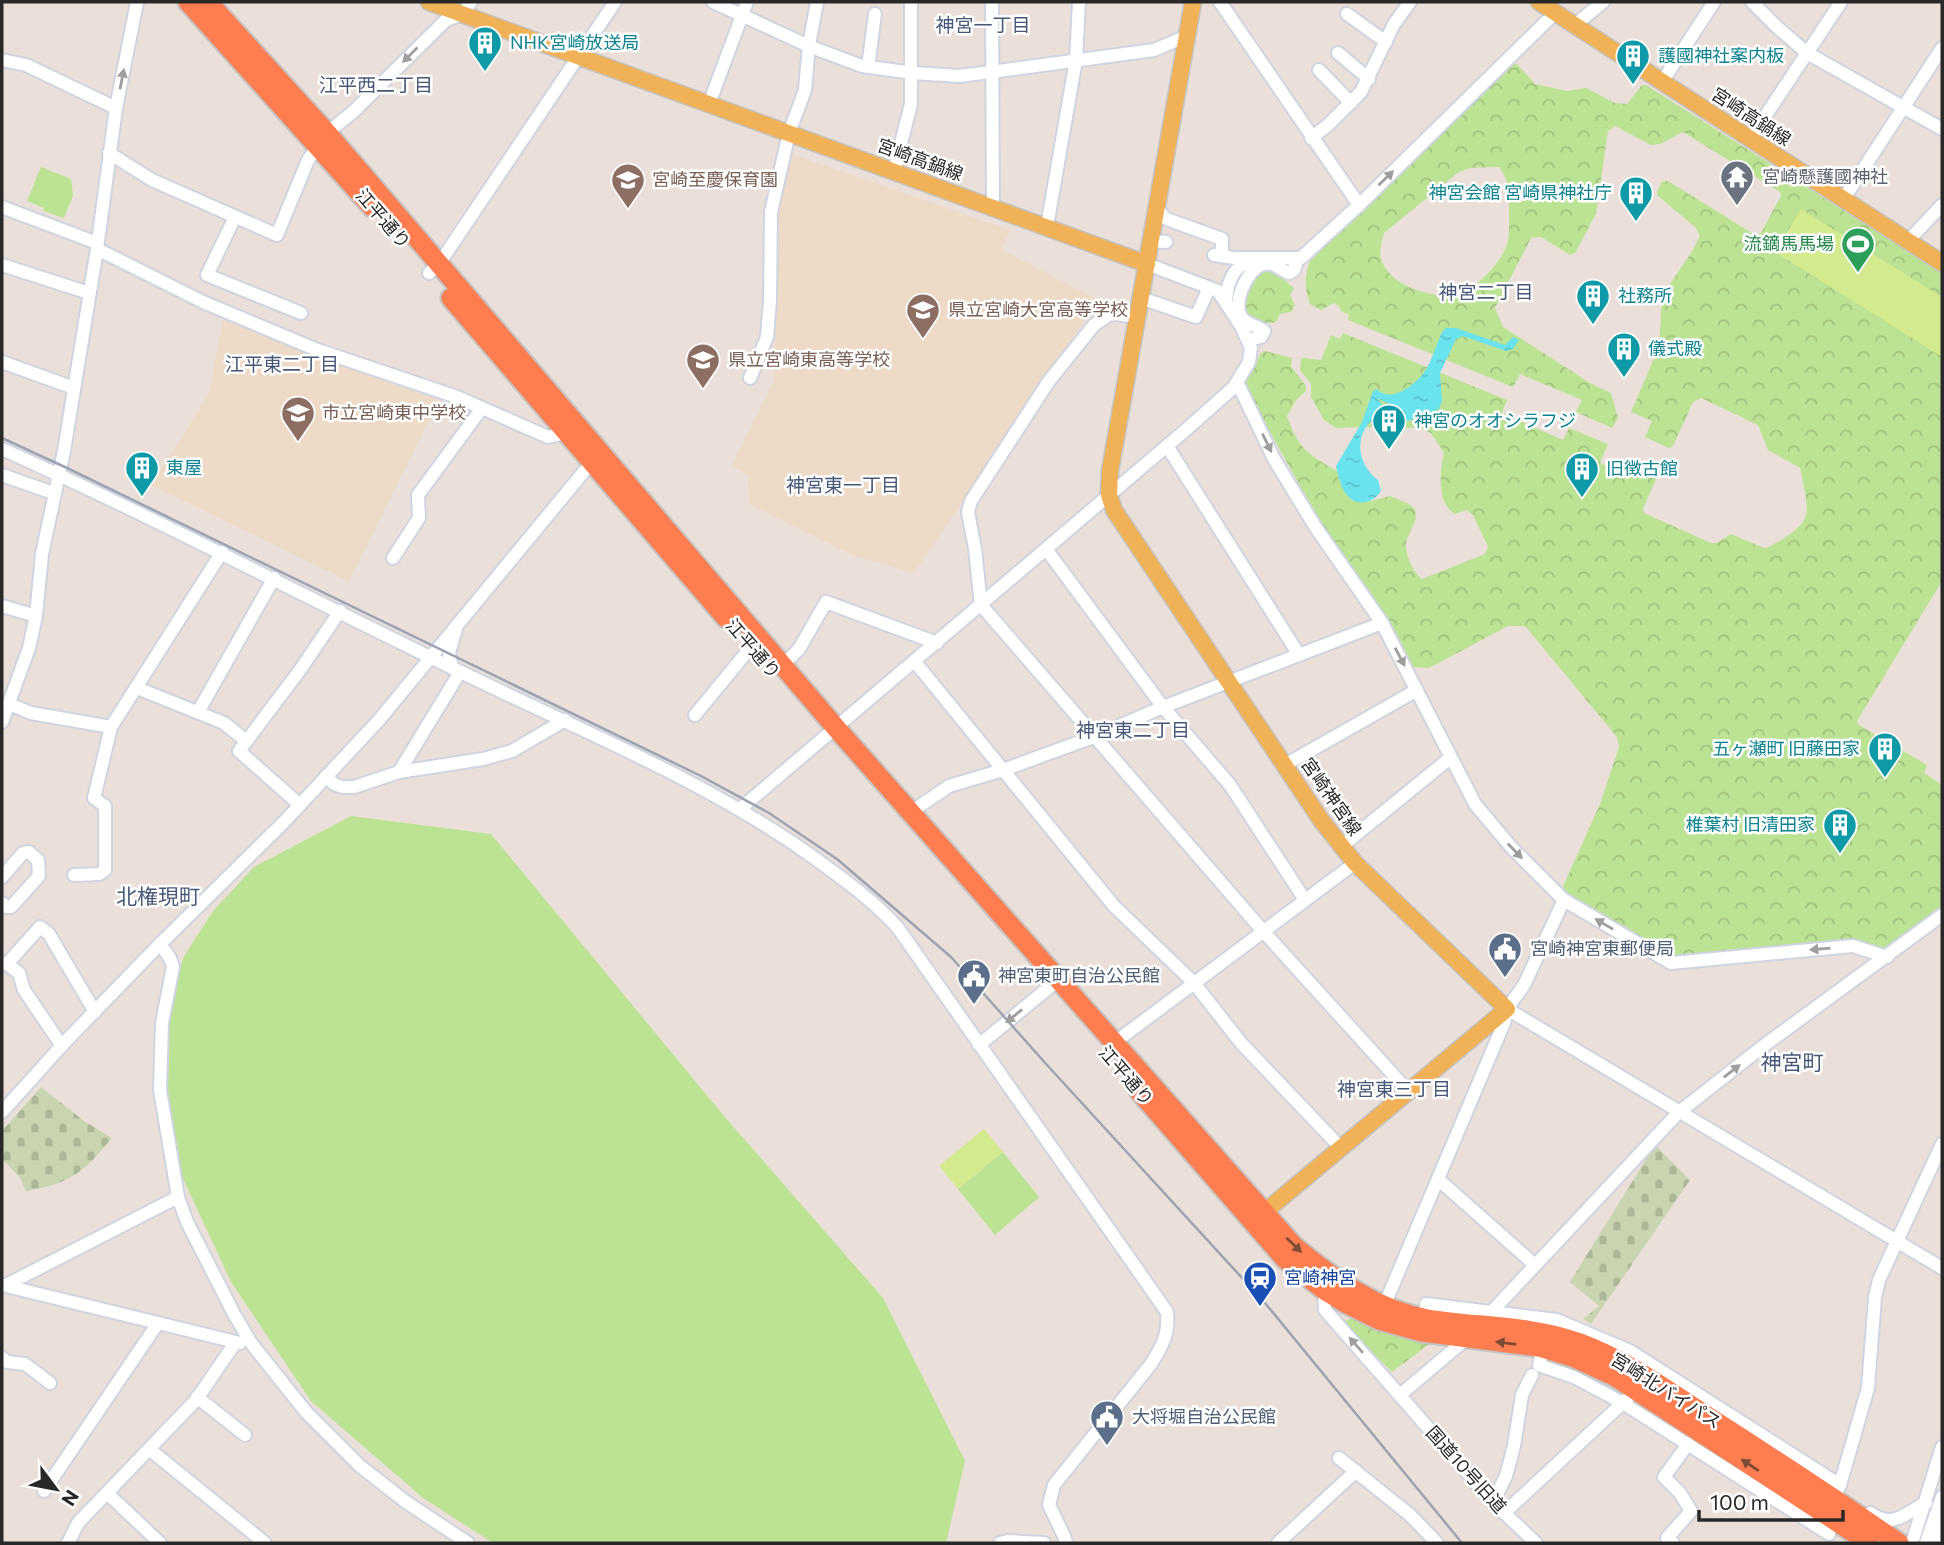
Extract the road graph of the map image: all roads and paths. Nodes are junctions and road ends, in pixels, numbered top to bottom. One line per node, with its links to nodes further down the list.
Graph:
1 (137, 2): 44 (street, one-way to 1)
2 (188, 2): 48 (highway, 江平通り)
3 (208, 2): 48 (highway, 江平通り)
4 (429, 2): 20 (main road, 宮崎高鍋線)
5 (615, 2): 32 (street)
6 (713, 2): 24 (street)
7 (747, 2): 24 (street)
8 (817, 2): 28 (street)
9 (911, 2): 38 (street)
10 (992, 2): 37 (street)
11 (1079, 2): 34 (street)
12 (1193, 2): 26 (main road)
13 (1220, 2): 47 (street)
14 (1410, 2): 27 (street)
15 (1539, 2): 21 (main road, 宮崎高鍋線)
16 (1603, 2): 25 (street)
17 (1714, 2): 40 (street)
18 (1752, 2): 31 (street)
19 (1841, 2): 31 (street)
20 (467, 8): 32 (main road, 宮崎高鍋線); 48 (street, one-way to 48)
21 (1556, 12): 25 (main road, 宮崎高鍋線); 53 (street, one-way to 21)
22 (875, 14): 35 (street)
23 (1347, 14): 27 (street)
24 (743, 16): 28 (street); 42 (street)
25 (1575, 24): 40 (main road, 宮崎高鍋線)
26 (1187, 36): 34 (street); 57 (main road)
27 (1386, 42): 39 (street)
28 (809, 45): 35 (street); 46 (street)
29 (1942, 48): 43 (street)
30 (1338, 53): 39 (street)
31 (1808, 53): 43 (street); 49 (street)
32 (578, 56): 42 (main road, 宮崎高鍋線); 67 (street)
33 (2, 60): 44 (street)
34 (1076, 60): 37 (street); 59 (street)
35 (868, 67): 38 (street)
36 (1319, 70): 41 (street)
37 (991, 72): 38 (street); 56 (street)
38 (913, 73): 51 (street)
39 (1369, 79): 41 (street)
40 (1662, 82): 49 (main road, 宮崎高鍋線)
41 (1351, 103): 47 (street)
42 (709, 104): 46 (main road, 宮崎高鍋線)
43 (1905, 107): 45 (street); 52 (street)
44 (116, 108): 50 (street)
45 (1942, 129)
46 (789, 133): 51 (main road, 宮崎高鍋線); 75 (street)
47 (1311, 138): 53 (street)
48 (323, 139): 58 (street); 67 (highway, 江平通り)
49 (1750, 139): 52 (main road, 宮崎高鍋線)
50 (109, 153): 58 (street); 61 (street)
51 (894, 171): 56 (main road, 宮崎高鍋線)
52 (1843, 200): 60 (main road, 宮崎高鍋線)
53 (1359, 205): 63 (street)
54 (1942, 205): 60 (street)
55 (2, 207): 61 (street)
56 (993, 207): 59 (main road, 宮崎高鍋線)
57 (1157, 208): 62 (street); 65 (main road)
58 (235, 217): 71 (street)
59 (1047, 226): 65 (main road, 宮崎高鍋線)
60 (1908, 241): 64 (main road, 宮崎高鍋線)
61 (97, 246): 68 (street); 78 (street)
62 (1254, 258): 63 (street); 69 (street)
63 (1292, 258): 73 (street)
64 (1942, 263)
65 (1147, 264): 69 (street); 70 (main road)
66 (2, 265): 68 (street)
67 (434, 269): 79 (highway, 江平通り); 82 (highway, 江平通り)
68 (89, 293): 77 (street)
69 (1218, 293): 70 (street); 73 (street)
70 (1141, 298): 72 (main road)
71 (301, 313)
72 (1138, 317): 86 (main road); 91 (street)
73 (1250, 344): 76 (street)
74 (2, 362): 77 (street)
75 (750, 378)
76 (1237, 382): 80 (street); 96 (street, one-way to 96)
77 (74, 388): 83 (street)
78 (482, 408): 79 (street); 89 (street)
79 (567, 433): 82 (highway, 江平通り)
80 (1167, 446): 86 (street); 99 (street)
81 (2, 449): 83 (street)
82 (597, 459): 95 (street); 98 (highway, 江平通り); 102 (highway, 江平通り)
83 (58, 474): 85 (street); 88 (street)
84 (2, 475): 85 (street)
85 (53, 493): 94 (street)
86 (1109, 495): 87 (street); 104 (main road, 宮崎神宮線)
87 (1045, 549): 91 (street); 108 (street)
88 (222, 552): 90 (street); 105 (street)
89 (393, 558)
90 (274, 578): 93 (street); 109 (street)
91 (981, 605): 97 (street); 115 (street)
92 (2, 606): 94 (street)
93 (341, 611): 100 (street); 116 (street)
94 (36, 616): 107 (street)
95 (458, 622): 100 (street); 103 (street)
96 (1382, 623): 99 (street); 106 (street, one-way to 106)
97 (937, 643): 101 (street); 102 (street)
98 (751, 647): 110 (street); 114 (highway, 江平通り)
99 (1300, 655): 104 (street)
100 (430, 657): 103 (street); 121 (street)
101 (915, 662): 114 (street); 119 (street)
102 (783, 665): 114 (highway, 江平通り)
103 (456, 670): 111 (street); 120 (street)
104 (1231, 682): 108 (street); 118 (main road, 宮崎神宮線)
105 (137, 688): 109 (street); 113 (street)
106 (1417, 690): 117 (street); 118 (street)
107 (7, 698): 112 (street); 113 (street)
108 (1163, 707): 115 (street); 129 (street)
109 (198, 712): 116 (street)
110 (695, 715)
111 (565, 720): 120 (street); 123 (street)
112 (2, 722)
113 (111, 727): 127 (street)
114 (833, 732): 123 (street); 124 (highway, 江平通り); 138 (highway, 江平通り)
115 (1096, 736): 119 (street); 133 (street)
116 (246, 740): 122 (street)
117 (1450, 758): 125 (street); 130 (street, one-way to 130)
118 (1285, 765): 125 (main road, 宮崎神宮線)
119 (1003, 770): 124 (street); 137 (street)
120 (399, 772): 121 (street)
121 (326, 776): 122 (street)
122 (300, 805): 134 (street)
123 (740, 810): 142 (street)
124 (911, 812): 138 (highway, 江平通り)
125 (1342, 846): 126 (main road, 宮崎神宮線)
126 (1355, 863): 129 (street); 139 (main road, 宮崎神宮線)
127 (74, 875)
128 (2, 877): 131 (street)
129 (1304, 900): 133 (street)
130 (1564, 900): 135 (street, one-way to 130); 139 (street)
131 (2, 903)
132 (1942, 915): 135 (street)
133 (1264, 931): 137 (street); 144 (street)
134 (160, 944): 140 (street); 150 (street)
135 (1887, 957): 146 (street, one-way to 135)
136 (4, 964): 140 (street); 143 (street)
137 (1194, 983): 141 (street); 148 (street)
138 (1054, 984): 141 (highway, 江平通り); 142 (street, one-way to 142); 151 (highway, 江平通り)
139 (1507, 1009): 144 (main road); 146 (street); 149 (street)
140 (95, 1012): 143 (street)
141 (1114, 1042): 151 (highway, 江平通り)
142 (979, 1045): 192 (street)
143 (62, 1046): 145 (street)
144 (1408, 1091): 148 (main road)
145 (2, 1112)
146 (1678, 1113): 152 (street); 153 (street)
147 (1942, 1144): 152 (street)
148 (1341, 1148): 151 (main road)
149 (1438, 1180): 153 (street); 157 (street)
150 (178, 1197): 156 (street); 163 (street)
151 (1259, 1217): 155 (highway, 江平通り)
152 (1897, 1241): 154 (street); 177 (street)
153 (1535, 1265): 158 (street)
154 (1942, 1268)
155 (1326, 1282): 157 (highway, 宮崎北バイパス); 161 (highway, 宮崎北バイパス); 167 (street, 国道10号旧道, one-way to 155)
156 (4, 1285): 160 (street)
157 (1384, 1306): 159 (highway, 宮崎北バイパス)
158 (1492, 1311): 159 (street); 161 (street); 177 (street)
159 (1425, 1318): 161 (highway, 宮崎北バイパス)
160 (158, 1323): 162 (street); 176 (street)
161 (1472, 1332): 167 (street); 168 (highway, 宮崎北バイパス, one-way to 161); 177 (highway, 宮崎北バイパス)
162 (235, 1343): 163 (street); 169 (street)
163 (251, 1343): 189 (street)
164 (2, 1358): 166 (street)
165 (1532, 1375): 180 (street)
166 (50, 1383)
167 (1400, 1395): 180 (street, 国道10号旧道)
168 (1630, 1396): 171 (street); 182 (street); 183 (highway, 宮崎北バイパス, one-way to 168)
169 (197, 1397): 170 (street); 173 (street)
170 (245, 1435)
171 (1688, 1444): 183 (street); 196 (street)
172 (1942, 1447): 181 (street)
173 (149, 1449): 178 (street); 188 (street)
174 (1339, 1458): 175 (street)
175 (1356, 1471): 193 (street); 194 (street)
176 (44, 1491)
177 (1837, 1491): 181 (street); 197 (highway, 宮崎北バイパス)
178 (107, 1493): 184 (street); 186 (street)
179 (1942, 1498): 199 (street); 200 (street)
180 (1493, 1502): 182 (street, 国道10号旧道)
181 (1926, 1503): 198 (street)
182 (1504, 1513): 195 (street, 国道10号旧道)
183 (1829, 1533): 185 (highway, 宮崎北バイパス)
184 (145, 1538): 187 (street)
185 (1866, 1542)
186 (68, 1543)
187 (160, 1543)
188 (265, 1543)
189 (468, 1543)
190 (1000, 1543): 191 (street)
191 (1044, 1543)
192 (1066, 1543)
193 (1278, 1543)
194 (1437, 1543)
195 (1536, 1543)
196 (1673, 1543)
197 (1899, 1543)
198 (1912, 1543)
199 (1926, 1543)
200 (1938, 1543)

